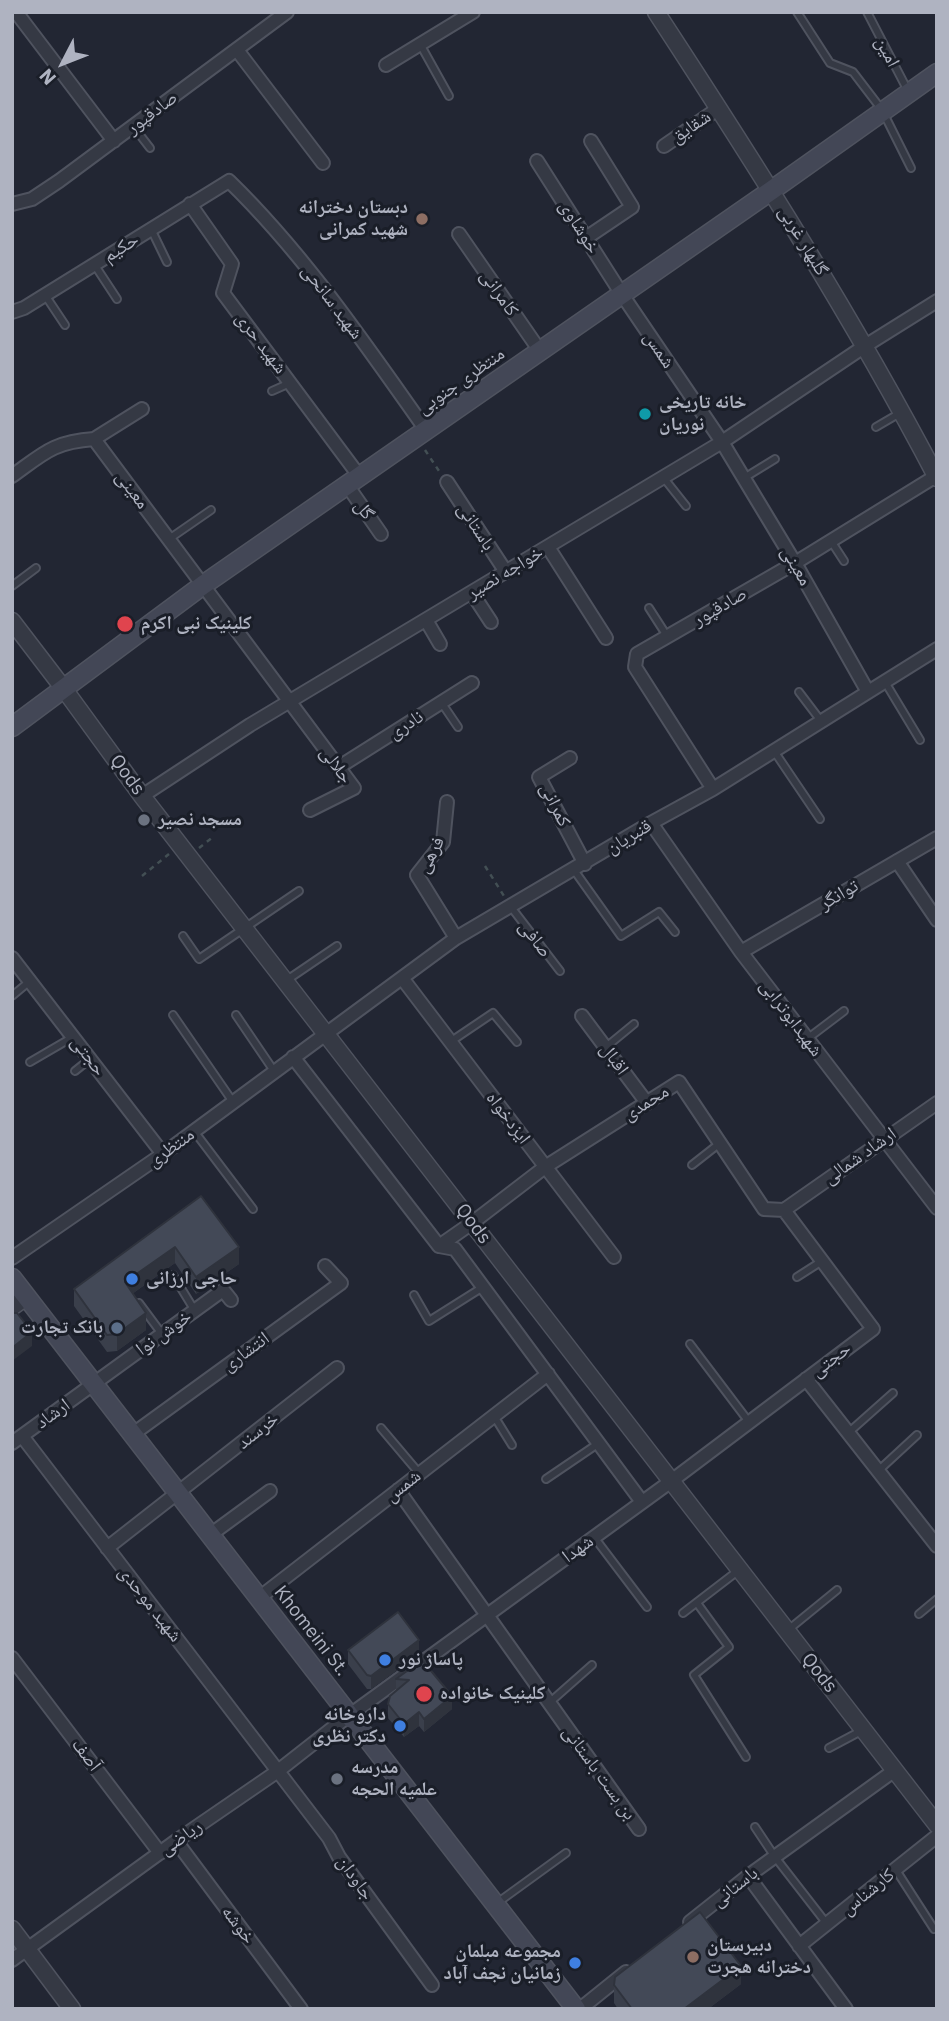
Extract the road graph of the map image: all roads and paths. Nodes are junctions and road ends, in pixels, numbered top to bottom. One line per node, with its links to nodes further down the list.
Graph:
1 (16, 12): 16 (street)
2 (287, 12): 8 (street, صادقپور)
3 (473, 12): 7 (street)
4 (656, 12): 13 (street, گلبهار غربی)
5 (797, 12): 14 (lane)
6 (867, 12): 11 (lane, امین)
7 (420, 44): 9 (street); 12 (lane)
8 (236, 50): 15 (street, صادقپور); 21 (street)
9 (386, 65)
10 (937, 73): 11 (main road, منتظری جنوبی)
11 (908, 92): 14 (main road, منتظری جنوبی)
12 (449, 96)
13 (719, 108): 18 (street, شقایق); 24 (street, گلبهار غربی)
14 (882, 110): 22 (lane); 24 (main road, منتظری جنوبی)
15 (134, 126): 16 (street, صادقپور); 19 (lane)
16 (114, 141): 25 (street, صادقپور)
17 (591, 141): 29 (street)
18 (664, 146)
19 (150, 148)
20 (537, 160): 29 (street, خوشاوی)
21 (323, 163)
22 (911, 168)
23 (229, 181): 26 (street, حکیم); 45 (street, شهید سانحی)
24 (772, 190): 32 (main road, منتظری جنوبی); 38 (street, گلبهار غربی)
25 (12, 204)
26 (190, 204): 27 (street, حکیم); 40 (street, شهید حری)
27 (151, 229): 30 (lane); 31 (street, حکیم)
28 (459, 234): 39 (street, کامرانی)
29 (586, 238): 32 (street, خوشاوی)
30 (167, 262)
31 (94, 264): 33 (street, حکیم); 34 (lane)
32 (621, 293): 39 (main road, منتظری جنوبی); 47 (street, شمس)
33 (45, 295): 36 (street, حکیم); 37 (lane)
34 (117, 299)
35 (937, 301): 38 (street, خواجه نصیر)
36 (12, 312)
37 (65, 325)
38 (865, 346): 43 (street, گلبهار غربی); 47 (street, خواجه نصیر)
39 (540, 351): 45 (main road, منتظری جنوبی)
40 (290, 383): 41 (lane); 53 (street, شهید حری)
41 (272, 391)
42 (142, 409): 46 (street)
43 (902, 412): 44 (lane); 51 (street, گلبهار غربی)
44 (876, 427)
45 (421, 434): 53 (main road, منتظری جنوبی); 54 (path)
46 (94, 439): 49 (street); 58 (street, معینی)
47 (722, 442): 50 (street, خواجه نصیر); 52 (street, معینی)
48 (775, 459): 52 (lane)
49 (12, 476)
50 (663, 477): 55 (lane); 60 (street, خواجه نصیر)
51 (936, 477): 59 (street, صادقپور)
52 (744, 478): 62 (street, معینی)
53 (353, 481): 57 (street, گل); 65 (main road, منتظری جنوبی)
54 (447, 482): 64 (street, باستانی)
55 (686, 506)
56 (211, 510): 58 (lane)
57 (381, 534)
58 (169, 539): 65 (street, معینی)
59 (831, 541): 61 (lane); 62 (street, صادقپور)
60 (548, 547): 64 (street, خواجه نصیر); 73 (street)
61 (844, 561)
62 (795, 563): 72 (street, صادقپور); 80 (street, معینی)
63 (36, 568): 66 (lane)
64 (506, 572): 67 (street, خواجه نصیر)
65 (203, 585): 78 (main road, منتظری جنوبی); 81 (street, جلالی)
66 (12, 586)
67 (472, 593): 69 (street, خواجه نصیر); 71 (street)
68 (649, 608): 72 (lane)
69 (426, 620): 74 (street); 81 (street, خواجه نصیر)
70 (12, 621): 78 (street, Qods)
71 (491, 622)
72 (668, 636): 90 (street, صادقپور)
73 (606, 638)
74 (440, 644)
75 (937, 649): 76 (street, قنبریان)
76 (885, 682): 80 (street, قنبریان); 86 (lane)
77 (472, 683): 82 (street, نادری)
78 (64, 689): 84 (main road, منتظری جنوبی); 91 (street, Qods)
79 (799, 692): 83 (lane)
80 (868, 692): 83 (street, قنبریان)
81 (290, 702): 89 (street, جلالی); 91 (street, خواجه نصیر)
82 (441, 702): 85 (lane); 89 (street, نادری)
83 (821, 722): 87 (street, قنبریان)
84 (12, 727)
85 (458, 727)
86 (920, 740)
87 (774, 751): 90 (street, قنبریان); 94 (lane)
88 (570, 758): 100 (street, کمرانی)
89 (339, 767): 93 (street, جلالی)
90 (713, 789): 95 (street, قنبریان)
91 (142, 796): 97 (street, Qods)
92 (447, 802): 108 (street, فرهی)
93 (310, 810)
94 (820, 820)
95 (651, 823): 100 (street, قنبریان); 110 (street, شهیدابوترابی)
96 (937, 838): 98 (street, توانگر)
97 (180, 845): 101 (path); 105 (street, Qods)
98 (897, 861): 104 (street); 110 (street, توانگر)
99 (485, 866): 103 (path)
100 (579, 867): 103 (street, قنبریان); 106 (lane)
101 (142, 876)
102 (299, 891): 105 (lane)
103 (511, 907): 108 (street, قنبریان); 112 (lane, صافی)
104 (937, 920)
105 (245, 928): 107 (lane); 115 (street, Qods)
106 (675, 932)
107 (183, 936)
108 (456, 938): 113 (street, قنبریان)
109 (337, 946): 115 (lane)
110 (741, 952): 124 (street, شهیدابوترابی)
111 (12, 958): 114 (street, حجتی)
112 (560, 971)
113 (401, 978): 122 (street, قنبریان); 125 (street, ایزدخواه)
114 (30, 981): 116 (lane); 123 (street, حجتی)
115 (286, 981): 122 (street, Qods)
116 (12, 996)
117 (844, 1011): 124 (lane)
118 (173, 1015): 133 (lane)
119 (236, 1015): 132 (lane)
120 (582, 1016): 127 (street, اقبال)
121 (634, 1024): 127 (lane)
122 (326, 1032): 128 (street, منتظری); 145 (street, Qods)
123 (73, 1037): 129 (street, حجتی); 130 (lane)
124 (807, 1039): 137 (street, شهیدابوترابی)
125 (450, 1042): 126 (lane); 141 (street, ایزدخواه)
126 (517, 1042)
127 (606, 1047): 134 (street, اقبال)
128 (293, 1057): 132 (street, منتظری); 146 (street)
129 (90, 1059): 131 (lane); 139 (street, حجتی)
130 (30, 1062)
131 (75, 1071)
132 (274, 1071): 133 (street, منتظری)
133 (233, 1102): 136 (street, منتظری)
134 (647, 1103): 138 (street, محمدی); 141 (street, محمدی)
135 (937, 1103): 137 (street, ارشاد شمالی)
136 (194, 1131): 139 (street, منتظری); 143 (lane)
137 (884, 1139): 142 (street, شهیدابوترابی); 144 (street, ارشاد شمالی)
138 (720, 1143): 140 (lane); 144 (street, محمدی)
139 (163, 1154): 148 (street, منتظری)
140 (692, 1165)
141 (545, 1167): 145 (street, محمدی); 147 (street, ایزدخواه)
142 (937, 1208)
143 (253, 1209)
144 (784, 1209): 149 (street, حجتی)
145 (472, 1223): 146 (street, محمدی); 179 (street, Qods)
146 (439, 1246): 154 (street)
147 (614, 1257)
148 (12, 1258)
149 (822, 1261): 152 (lane); 164 (street, حجتی)
150 (325, 1266): 171 (street, انتشاری)
151 (173, 1275): 159 (lane)
152 (797, 1277)
153 (12, 1278): 157 (main road, Khomeini St.)
154 (483, 1287): 155 (lane); 163 (street)
155 (414, 1295)
156 (231, 1300): 159 (street, خوش نوا)
157 (19, 1302): 165 (main road, Khomeini St.)
158 (139, 1303): 160 (lane)
159 (195, 1311): 160 (street, خوش نوا)
160 (162, 1335): 165 (street, خوش نوا)
161 (690, 1344): 168 (lane)
162 (337, 1368): 182 (street, خرسند)
163 (548, 1374): 167 (street, شمس); 174 (street)
164 (806, 1379): 168 (street, حجتی); 170 (street)
165 (93, 1385): 171 (main road, Khomeini St.); 173 (street, ارشاد)
166 (893, 1393): 170 (lane)
167 (494, 1416): 175 (lane); 177 (street, شمس)
168 (749, 1422): 179 (street, حجتی)
169 (381, 1428): 177 (lane)
170 (848, 1433): 176 (street)
171 (133, 1434): 182 (main road, Khomeini St.)
172 (918, 1436): 176 (lane)
173 (17, 1440): 187 (street, شهید موحدی)
174 (598, 1443): 178 (lane); 183 (street)
175 (512, 1444)
176 (878, 1471): 186 (street)
177 (419, 1474): 180 (street, شمس)
178 (546, 1479)
179 (670, 1482): 183 (street, شهدا); 188 (street, Qods)
180 (398, 1490): 190 (street, شمس); 196 (street)
181 (271, 1491): 184 (street)
182 (178, 1493): 184 (main road, Khomeini St.); 187 (street, خرسند)
183 (642, 1502): 185 (street, شهدا)
184 (210, 1535): 190 (main road, Khomeini St.)
185 (594, 1537): 193 (lane); 196 (street, شهدا)
186 (937, 1546)
187 (107, 1548): 206 (street, شهید موحدی)
188 (739, 1570): 192 (lane); 197 (street, Qods)
189 (837, 1590): 197 (lane)
190 (259, 1598): 201 (main road, Khomeini St.)
191 (937, 1599): 195 (lane)
192 (697, 1603): 194 (lane); 204 (lane)
193 (647, 1607)
194 (683, 1614)
195 (919, 1614)
196 (486, 1615): 200 (street, بن بست باستانی); 201 (street, شهدا)
197 (786, 1631): 202 (street, Qods)
198 (12, 1658): 212 (street, آصف)
199 (592, 1665): 200 (lane)
200 (549, 1703): 209 (street, بن بست باستانی)
201 (349, 1715): 206 (street, ریاضی); 217 (main road, Khomeini St.)
202 (863, 1730): 203 (lane); 205 (street, Qods)
203 (829, 1748)
204 (746, 1757)
205 (895, 1770): 207 (street, Qods); 214 (street, باستانی)
206 (278, 1771): 211 (street, ریاضی); 226 (street, جاودان)
207 (937, 1825)
208 (755, 1827): 214 (lane)
209 (639, 1829)
210 (937, 1836): 215 (street, کارشناس)
211 (176, 1841): 212 (street, ریاضی); 228 (street, خوشه)
212 (160, 1853): 223 (street, ریاضی)
213 (566, 1853): 217 (lane)
214 (775, 1857): 216 (street, باستانی); 218 (lane)
215 (896, 1870): 218 (street, کارشناس); 221 (lane)
216 (748, 1876): 219 (street, باستانی); 222 (street)
217 (496, 1905): 229 (main road, Khomeini St.)
218 (827, 1925): 222 (street, کارشناس)
219 (685, 1926)
220 (12, 1929): 223 (street)
221 (934, 1929)
222 (799, 1946): 230 (street)
223 (27, 1949): 224 (street, ریاضی); 227 (street)
224 (12, 1960)
225 (632, 1967): 229 (street)
226 (432, 1985)
227 (72, 2009)
228 (301, 2009)
229 (578, 2009)
230 (846, 2009)

